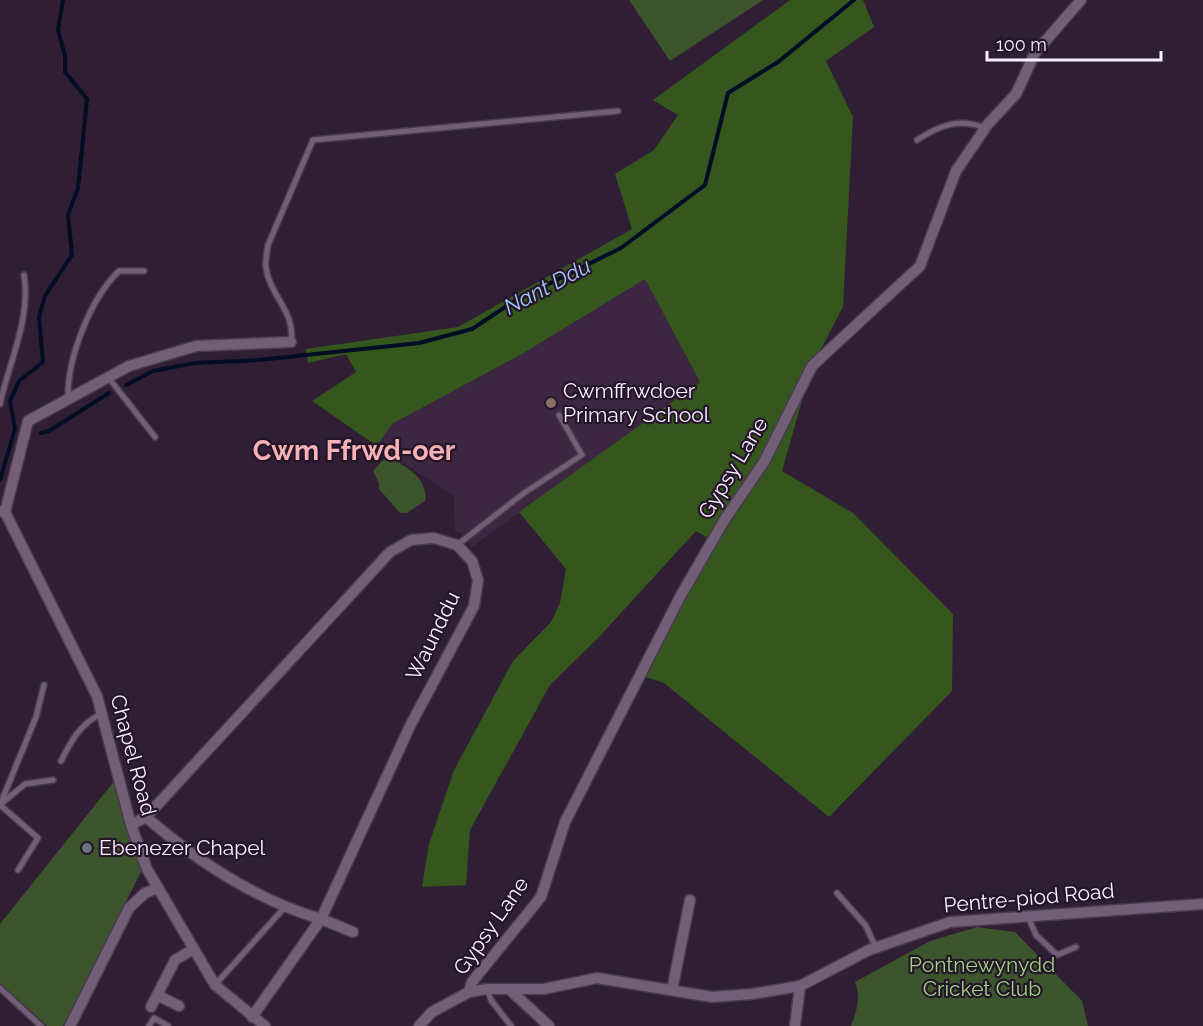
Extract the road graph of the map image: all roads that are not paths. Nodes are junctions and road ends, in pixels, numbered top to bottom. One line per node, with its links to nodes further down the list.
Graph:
1 (1081, 0): 3 (street, Gypsy Lane)
2 (618, 111): 7 (lane)
3 (985, 128): 4 (lane); 41 (street, Gypsy Lane)
4 (917, 140)
5 (144, 271): 9 (lane)
6 (24, 274): 10 (lane)
7 (291, 342): 8 (street)
8 (108, 377): 9 (street); 12 (lane)
9 (68, 400): 13 (street)
10 (0, 405)
11 (560, 415): 14 (lane)
12 (155, 437)
13 (2, 511): 16 (street, Chapel Road)
14 (457, 546): 20 (street); 29 (street, Waunddu)
15 (44, 686): 19 (lane)
16 (101, 714): 17 (lane); 21 (street, Chapel Road)
17 (61, 761)
18 (53, 780): 19 (lane)
19 (0, 805): 22 (lane)
20 (146, 817): 21 (street); 27 (street)
21 (131, 825): 23 (street, Chapel Road)
22 (18, 870)
23 (158, 888): 33 (street, Chapel Road); 46 (street)
24 (837, 893): 32 (lane)
25 (690, 900): 39 (street)
26 (1203, 904): 28 (street, Pentre-piod Road)
27 (284, 908): 29 (street); 34 (lane)
28 (1027, 915): 31 (lane); 32 (street, Pentre-piod Road)
29 (321, 919): 30 (street); 44 (street, Waunddu)
30 (353, 932)
31 (1076, 947)
32 (876, 948): 35 (street, Pentre-piod Road)
33 (192, 950): 34 (street, Chapel Road); 40 (street)
34 (215, 985): 44 (street, Chapel Road)
35 (800, 986): 39 (street, Pentre-piod Road); 53 (street)
36 (0, 988): 45 (lane)
37 (487, 989): 38 (street, Pentre-piod Road); 41 (street, Pentre-piod Road); 51 (lane)
38 (509, 989): 39 (street, Pentre-piod Road); 52 (street)
39 (672, 990)
40 (157, 995): 42 (street); 43 (street)
41 (465, 995): 50 (street, Pentre-piod Road)
42 (179, 1006)
43 (151, 1007)
44 (252, 1017): 49 (street, Chapel Road)
45 (41, 1026)
46 (70, 1026)
47 (149, 1026): 48 (lane)
48 (168, 1026)
49 (265, 1026)
50 (419, 1026)
51 (511, 1026)
52 (549, 1026)
53 (795, 1026)

